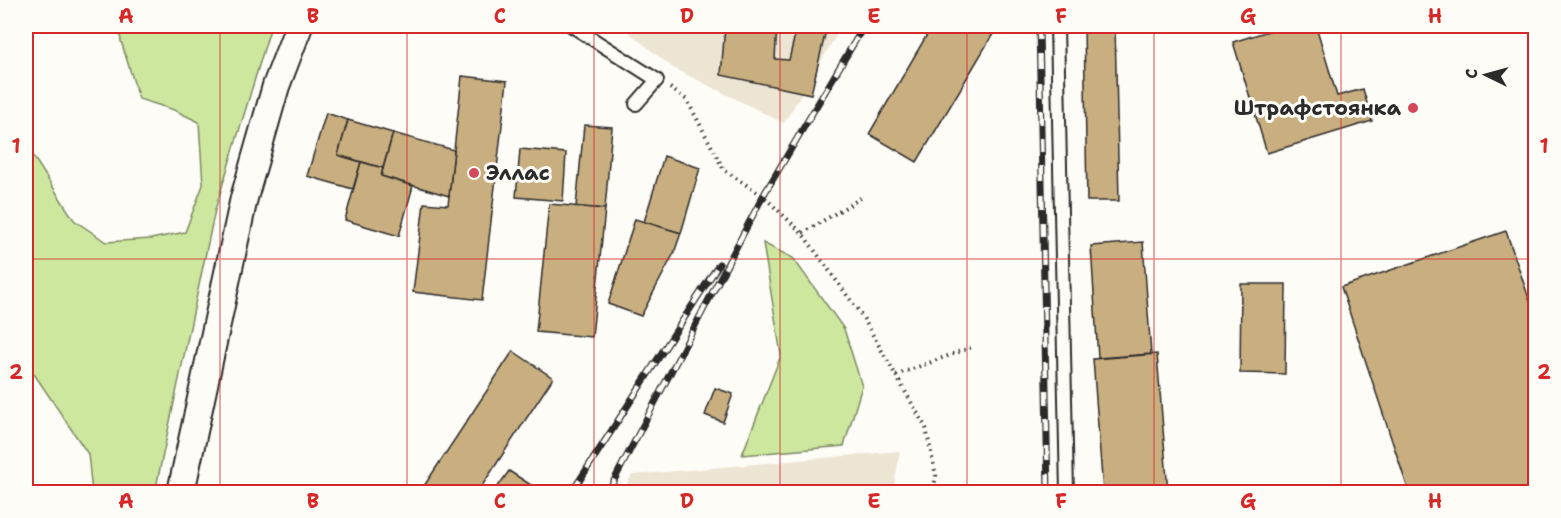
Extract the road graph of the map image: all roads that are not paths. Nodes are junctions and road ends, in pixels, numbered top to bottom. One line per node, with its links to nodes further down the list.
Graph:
1 (299, 26): 5 (street)
2 (572, 26): 4 (lane)
3 (1057, 26): 6 (lane)
4 (636, 104)
5 (181, 492)
6 (1067, 492)

